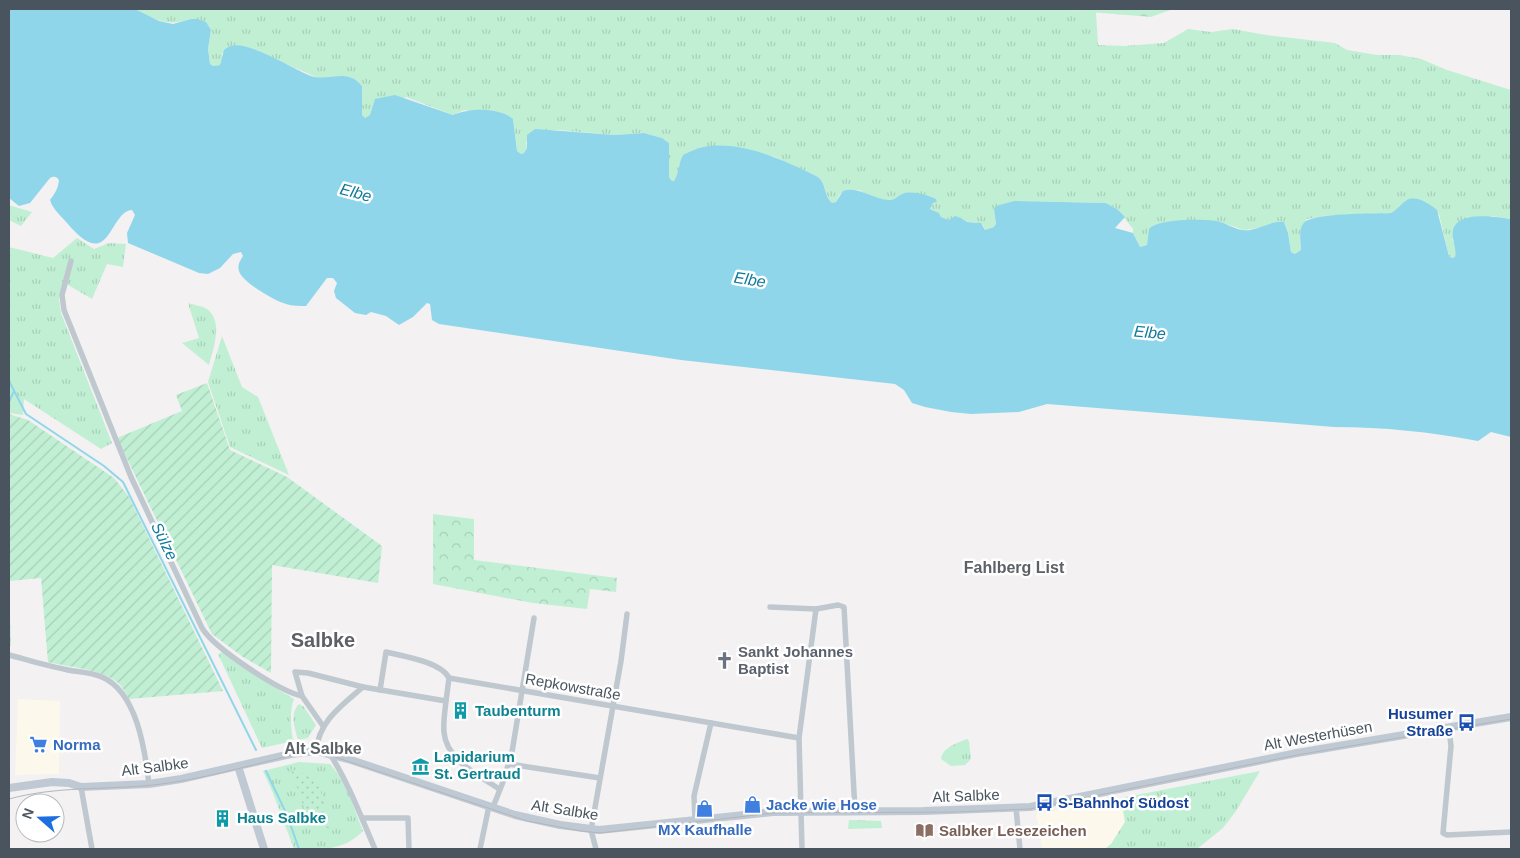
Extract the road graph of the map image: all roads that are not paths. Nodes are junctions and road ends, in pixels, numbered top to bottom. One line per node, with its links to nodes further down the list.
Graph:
1 (71, 261): 11 (street)
2 (770, 607): 3 (street)
3 (816, 610): 18 (street); 32 (street)
4 (627, 614): 13 (street)
5 (534, 618): 10 (street)
6 (9, 655): 24 (street)
7 (449, 678): 9 (street, Repkowstraße); 10 (street, Repkowstraße); 12 (street)
8 (363, 687): 9 (street); 11 (street); 16 (street)
9 (380, 690): 12 (street)
10 (523, 690): 13 (street, Repkowstraße); 21 (street)
11 (302, 696): 16 (street)
12 (446, 701): 28 (street)
13 (613, 707): 15 (street, Repkowstraße); 23 (street)
14 (1511, 717): 17 (main road, Alt Westerhüsen)
15 (711, 723): 18 (street, Repkowstraße); 34 (street)
16 (323, 726): 19 (street)
17 (1449, 728): 26 (main road, Alt Westerhüsen); 36 (street)
18 (800, 738): 31 (street)
19 (316, 751): 20 (main road, Alt Salbke); 22 (main road, Alt Salbke)
20 (329, 753): 29 (main road, Alt Salbke); 33 (street)
21 (509, 764): 23 (street); 28 (street)
22 (238, 766): 24 (main road, Alt Salbke); 38 (main road)
23 (600, 778): 35 (street)
24 (149, 784): 25 (main road, Alt Salbke)
25 (81, 787): 27 (main road, Alt Salbke); 37 (street)
26 (1130, 787): 30 (main road, Alt Salbke)
27 (9, 788)
28 (500, 789): 29 (street)
29 (491, 807): 35 (main road, Alt Salbke); 41 (street)
30 (1016, 808): 32 (main road, Alt Salbke); 44 (street)
31 (800, 811): 32 (main road, Alt Salbke); 34 (main road, Alt Salbke); 43 (street)
32 (855, 811)
33 (363, 818): 39 (street); 40 (street)
34 (695, 820): 35 (main road, Alt Salbke)
35 (591, 830): 42 (street)
36 (1511, 832)
37 (92, 849)
38 (264, 849)
39 (375, 849)
40 (409, 849)
41 (480, 849)
42 (596, 849)
43 (802, 849)
44 (1020, 849)

